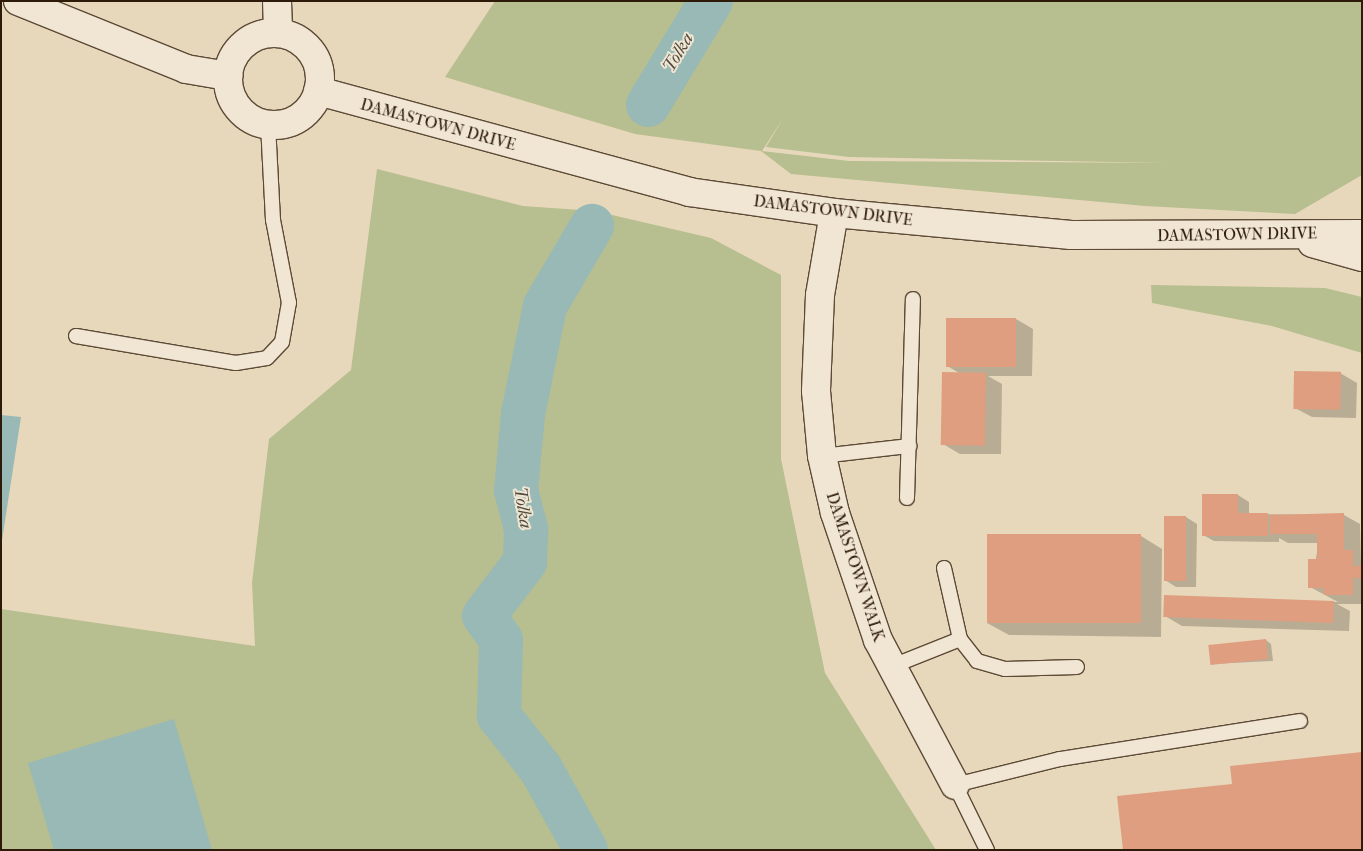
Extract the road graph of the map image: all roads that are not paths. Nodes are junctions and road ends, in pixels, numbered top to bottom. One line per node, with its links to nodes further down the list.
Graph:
1 (18, 1): 4 (street)
2 (277, 1): 3 (street)
3 (278, 33): 4 (street); 5 (street)
4 (228, 76): 6 (street)
5 (318, 91): 6 (street); 7 (street, DAMASTOWN DRIVE)
6 (268, 124): 13 (lane)
7 (834, 213): 10 (street, DAMASTOWN DRIVE); 15 (street, DAMASTOWN WALK)
8 (1362, 219): 10 (street)
9 (1362, 234): 10 (street, DAMASTOWN DRIVE)
10 (1281, 235): 11 (street)
11 (1362, 257)
12 (913, 299): 14 (lane)
13 (76, 336)
14 (908, 446): 15 (lane); 16 (lane)
15 (822, 456): 19 (street, DAMASTOWN WALK)
16 (907, 498)
17 (944, 568): 18 (lane)
18 (960, 639): 19 (lane); 20 (lane)
19 (890, 667): 22 (street, DAMASTOWN WALK)
20 (1077, 667)
21 (1300, 721): 22 (lane)
22 (955, 785): 23 (lane)
23 (987, 850)

